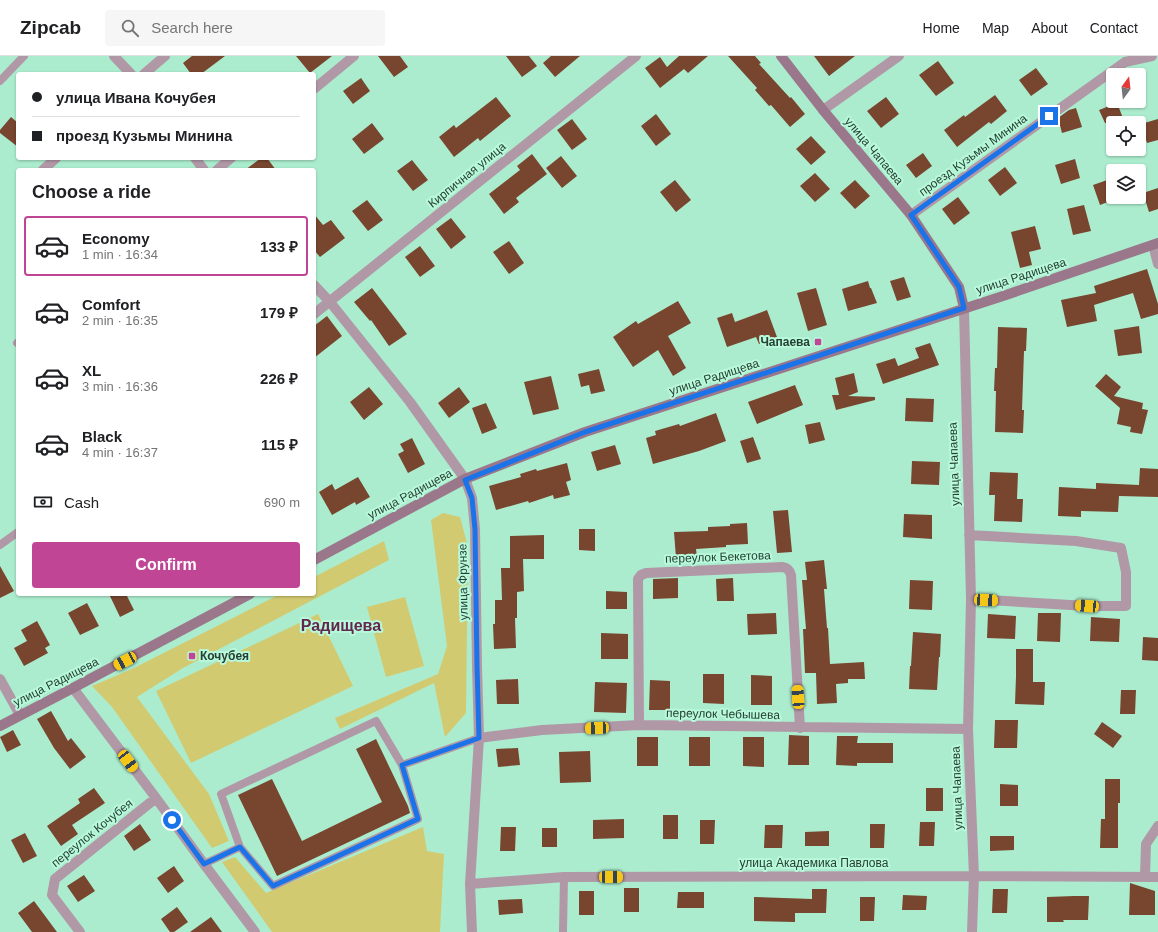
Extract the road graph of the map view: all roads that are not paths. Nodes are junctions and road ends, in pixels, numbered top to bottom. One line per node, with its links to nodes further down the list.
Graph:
1 (24, 56): 11 (lane)
2 (114, 56): 9 (street)
3 (165, 56): 10 (street)
4 (354, 56): 12 (street)
5 (636, 56): 22 (street, Кирпичная улица)
6 (781, 56): 13 (main road, улица Чапаева)
7 (899, 56): 13 (street)
8 (1152, 56): 18 (street, проезд Кузьмы Минина)
9 (129, 72)
10 (146, 72)
11 (0, 81)
12 (316, 87)
13 (823, 110): 18 (main road, улица Чапаева)
14 (54, 160): 16 (street)
15 (229, 160): 17 (street)
16 (45, 168)
17 (219, 168)
18 (911, 215): 23 (main road, улица Чапаева)
19 (1155, 244): 20 (street); 23 (main road, улица Радищева)
20 (1158, 264)
21 (316, 287): 22 (street, улица Фрунзе)
22 (330, 302): 24 (street, Кирпичная улица); 25 (street, улица Фрунзе)
23 (964, 308): 25 (main road, улица Радищева); 27 (street, улица Чапаева)
24 (316, 312)
25 (465, 480): 29 (main road, улица Радищева); 39 (street, улица Фрунзе)
26 (16, 534): 28 (lane)
27 (969, 535): 31 (street, улица Чапаева); 31 (street)
28 (0, 546)
29 (316, 559)
30 (246, 596): 33 (main road, улица Радищева)
31 (971, 599): 38 (street, улица Чапаева)
32 (0, 679): 34 (street)
33 (73, 688): 34 (main road, улица Радищева); 41 (street)
34 (20, 715): 35 (main road, улица Радищева)
35 (0, 726)
36 (639, 726): 37 (street, переулок Чебышева); 37 (street, переулок Бекетова); 39 (street, переулок Чебышева)
37 (800, 728): 38 (street, переулок Чебышева)
38 (968, 729): 45 (street, улица Чапаева)
39 (479, 738): 40 (lane); 49 (street, улица Фрунзе)
40 (402, 765): 43 (lane); 43 (lane)
41 (156, 798): 44 (street); 50 (street, переулок Кочубея)
42 (1158, 826): 47 (street)
43 (240, 847): 44 (lane)
44 (204, 864): 51 (street)
45 (974, 876): 46 (street, улица Академика Павлова); 47 (street, улица Академика Павлова); 54 (street, улица Чапаева)
46 (564, 877): 49 (street, улица Академика Павлова); 53 (lane)
47 (1145, 877): 48 (street, улица Академика Павлова)
48 (1158, 877)
49 (470, 884): 52 (street, улица Фрунзе)
50 (80, 932)
51 (255, 932)
52 (472, 932)
53 (563, 932)
54 (972, 932)

